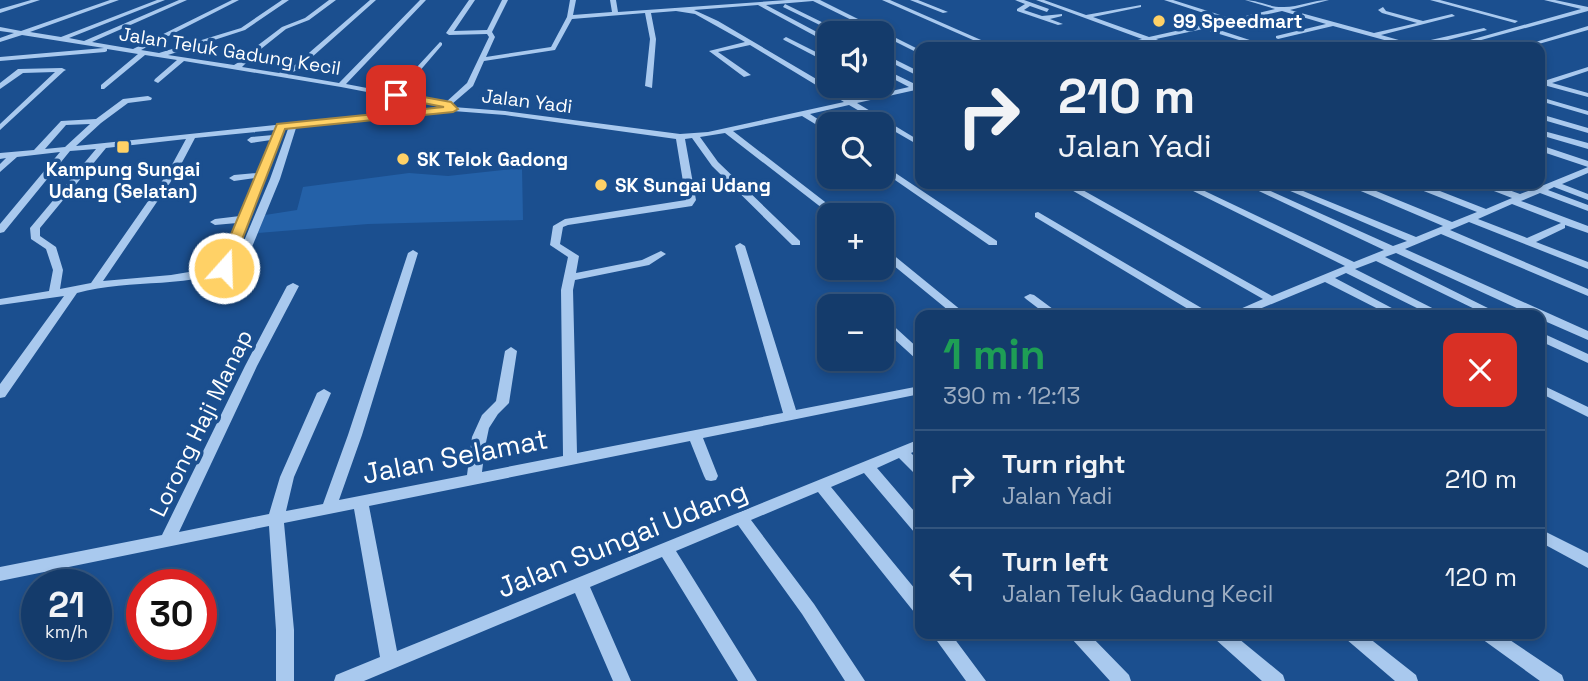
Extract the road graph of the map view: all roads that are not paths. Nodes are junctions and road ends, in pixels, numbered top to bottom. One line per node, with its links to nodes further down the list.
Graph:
1 (37, 0): 40 (street)
2 (94, 0): 60 (street)
3 (116, 0): 62 (street)
4 (162, 0): 66 (street)
5 (184, 0): 79 (street)
6 (236, 0): 84 (street)
7 (286, 0): 87 (street)
8 (333, 0): 93 (street)
9 (373, 0): 94 (street)
10 (423, 0): 104 (street)
11 (472, 0): 61 (street)
12 (505, 0): 61 (street)
13 (573, 0): 48 (street)
14 (613, 0): 44 (street)
15 (660, 0): 37 (street)
16 (813, 0): 28 (street); 50 (street)
17 (885, 0): 71 (street)
18 (913, 0): 43 (street)
19 (1018, 0): 29 (street)
20 (1057, 0): 26 (street)
21 (1167, 0): 51 (street)
22 (1248, 0): 39 (street)
23 (1326, 0): 39 (street)
24 (1433, 0): 34 (street)
25 (1547, 0): 27 (street)
26 (1042, 1): 46 (street)
27 (1562, 1): 36 (street)
28 (771, 2): 30 (street)
29 (1029, 4): 45 (street); 49 (street)
30 (759, 5): 38 (street); 42 (street); 63 (street)
31 (785, 6): 52 (street)
32 (1139, 6): 46 (street)
33 (35, 8): 47 (street)
34 (1464, 8): 53 (street); 54 (street)
35 (1383, 9): 53 (street)
36 (1588, 9): 57 (street)
37 (663, 10): 38 (street); 41 (street)
38 (678, 10): 42 (street)
39 (1283, 10): 51 (street); 56 (street)
40 (0, 11)
41 (648, 11): 44 (street); 105 (street)
42 (696, 12): 80 (street)
43 (945, 12)
44 (615, 14): 48 (street)
45 (1060, 15): 49 (street); 72 (street)
46 (1086, 16): 69 (street)
47 (0, 18)
48 (570, 18): 90 (street)
49 (1042, 18): 55 (street)
50 (857, 21)
51 (1234, 21): 58 (street)
52 (817, 22)
53 (1425, 22): 64 (street)
54 (1514, 22): 57 (street); 76 (street)
55 (1060, 24)
56 (1332, 24): 64 (street); 65 (street)
57 (1526, 26): 77 (street)
58 (1203, 27): 69 (street); 74 (street)
59 (1588, 28): 78 (street)
60 (3, 29): 62 (street, Jalan Teluk Gadung Kecil)
61 (489, 32): 90 (street)
62 (22, 33): 66 (street, Jalan Teluk Gadung Kecil); 70 (street)
63 (817, 35)
64 (1374, 35): 75 (street)
65 (1278, 37)
66 (61, 39): 79 (street, Jalan Teluk Gadung Kecil)
67 (786, 39): 86 (street)
68 (894, 39): 83 (street)
69 (1150, 39): 72 (street); 73 (street)
70 (0, 40)
71 (982, 42)
72 (1137, 42)
73 (1158, 42)
74 (1252, 42)
75 (1398, 42)
76 (1435, 42)
77 (1469, 42)
78 (1539, 42)
79 (85, 43): 82 (street, Jalan Teluk Gadung Kecil)
80 (751, 43): 99 (street); 116 (street)
81 (440, 44): 111 (street)
82 (112, 48): 84 (street, Jalan Teluk Gadung Kecil); 88 (street)
83 (915, 50)
84 (132, 52): 85 (street, Jalan Teluk Gadung Kecil)
85 (142, 54): 87 (street, Jalan Teluk Gadung Kecil); 108 (street)
86 (817, 55)
87 (156, 56): 89 (street, Jalan Teluk Gadung Kecil)
88 (0, 59)
89 (181, 60): 93 (street, Jalan Teluk Gadung Kecil); 101 (street)
90 (480, 60): 117 (street)
91 (894, 61): 97 (street)
92 (268, 63): 94 (street)
93 (234, 68): 98 (street, Jalan Teluk Gadung Kecil)
94 (296, 68): 96 (street); 98 (street)
95 (1588, 69): 102 (street)
96 (324, 72)
97 (915, 72)
98 (279, 75): 104 (street, Jalan Teluk Gadung Kecil)
99 (747, 75)
100 (894, 76): 106 (street)
101 (158, 81)
102 (1545, 81)
103 (1545, 83): 112 (street)
104 (341, 85): 111 (street, Jalan Teluk Gadung Kecil)
105 (649, 86)
106 (915, 86)
107 (0, 87): 125 (street)
108 (104, 87)
109 (915, 89): 110 (street, Jalan Yadi)
110 (894, 93)
111 (396, 95): 117 (street, Jalan Teluk Gadung Kecil)
112 (1588, 95)
113 (148, 97): 121 (street)
114 (872, 98): 116 (street, Jalan Yadi)
115 (1545, 100): 119 (street)
116 (849, 103): 118 (street, Jalan Yadi); 134 (street)
117 (450, 106): 123 (street, Jalan Yadi); 131 (street, Jalan Yadi)
118 (803, 113): 122 (street); 126 (street, Jalan Yadi)
119 (1588, 113)
120 (1545, 118): 127 (street)
121 (98, 121): 137 (street); 139 (street)
122 (817, 122)
123 (293, 125): 124 (street, Jalan Yadi); 182 (street)
124 (280, 127): 129 (street, Jalan Yadi); 132 (street)
125 (0, 128)
126 (727, 130): 130 (street, Jalan Yadi); 159 (street)
127 (1588, 131)
128 (1545, 133): 136 (street)
129 (192, 136): 135 (street, Jalan Yadi); 186 (street)
130 (695, 136): 131 (street, Jalan Yadi); 173 (street)
131 (680, 137): 184 (street)
132 (275, 138): 133 (street); 144 (street)
133 (251, 140)
134 (915, 141)
135 (104, 145): 137 (street, Jalan Yadi); 190 (street)
136 (1588, 146)
137 (68, 148): 139 (street, Jalan Yadi); 168 (street)
138 (1545, 151): 143 (street)
139 (37, 152): 140 (street, Jalan Yadi)
140 (15, 154): 141 (street, Jalan Yadi); 142 (street)
141 (0, 156)
142 (0, 169)
143 (1585, 171): 147 (street)
144 (261, 175): 146 (street); 163 (street)
145 (894, 175): 174 (street)
146 (234, 178)
147 (1553, 184): 148 (street); 157 (street)
148 (1545, 187)
149 (1075, 189): 192 (street)
150 (1193, 189): 183 (street)
151 (1259, 189): 176 (street)
152 (1291, 189): 171 (street)
153 (1364, 189): 166 (street)
154 (1428, 189): 161 (street)
155 (1495, 189): 158 (street)
156 (1539, 190): 158 (street); 160 (street)
157 (1588, 197)
158 (1516, 199): 161 (street); 170 (street)
159 (821, 203)
160 (1588, 208)
161 (1486, 212): 164 (street)
162 (1038, 215): 196 (street)
163 (242, 219): 165 (street); 182 (street)
164 (1469, 219): 166 (street); 172 (street)
165 (215, 222)
166 (1452, 226): 169 (street)
167 (1561, 226): 172 (street)
168 (0, 230)
169 (1441, 230): 171 (street); 189 (street)
170 (1588, 230)
171 (1416, 241): 176 (street)
172 (1528, 242): 181 (street)
173 (796, 243)
174 (993, 243)
175 (740, 246): 214 (street)
176 (1394, 250): 179 (street); 201 (street)
177 (413, 253): 225 (street)
178 (660, 254): 184 (street)
179 (1376, 257): 183 (street); 200 (street)
180 (894, 261): 194 (street)
181 (1588, 266)
182 (228, 268): 186 (street)
183 (1350, 268): 185 (street); 199 (street)
184 (569, 278): 218 (street)
185 (1326, 278): 192 (street); 198 (street)
186 (95, 285): 188 (street)
187 (293, 286): 230 (street, Lorong Haji Manap)
188 (74, 291): 190 (street); 212 (street)
189 (1588, 293)
190 (54, 294): 193 (street)
191 (1030, 297): 195 (street)
192 (1272, 300): 197 (street)
193 (0, 302)
194 (955, 310)
195 (1048, 310)
196 (1198, 310)
197 (1247, 310)
198 (1389, 310)
199 (1430, 310)
200 (1486, 310)
201 (1530, 310)
202 (1545, 317): 204 (street)
203 (894, 332): 207 (street)
204 (1588, 336)
205 (1545, 338): 208 (street)
206 (511, 351): 222 (street)
207 (915, 351)
208 (1588, 359)
209 (915, 391): 214 (street, Jalan Selamat)
210 (1545, 391): 213 (street)
211 (324, 393): 227 (street)
212 (0, 394)
213 (1588, 413)
214 (791, 416): 215 (street, Jalan Selamat)
215 (696, 437): 218 (street, Jalan Selamat); 221 (street)
216 (915, 446): 217 (street, Jalan Sungai Udang)
217 (901, 452): 219 (street); 220 (street, Jalan Sungai Udang)
218 (570, 460): 222 (street, Jalan Selamat)
219 (915, 465)
220 (867, 466): 223 (street, Jalan Sungai Udang); 228 (street)
221 (711, 476)
222 (474, 480): 224 (street, Jalan Selamat)
223 (821, 485): 226 (street, Jalan Sungai Udang); 235 (street)
224 (361, 502): 225 (street, Jalan Selamat); 241 (street)
225 (329, 508): 227 (street, Jalan Selamat)
226 (741, 518): 231 (street, Jalan Sungai Udang); 246 (street)
227 (276, 519): 230 (street, Jalan Selamat); 243 (street)
228 (915, 522)
229 (1545, 538): 232 (street)
230 (167, 541): 233 (street, Jalan Selamat)
231 (666, 549): 234 (street, Jalan Sungai Udang); 245 (street)
232 (1588, 561)
233 (0, 574)
234 (580, 584): 241 (street, Jalan Sungai Udang); 244 (street)
235 (915, 601)
236 (945, 639): 247 (street)
237 (1083, 639): 248 (street)
238 (1227, 639): 249 (street)
239 (1358, 639): 250 (street)
240 (1495, 639): 251 (street)
241 (390, 663): 242 (street, Jalan Sungai Udang)
242 (351, 679)
243 (285, 681)
244 (622, 681)
245 (748, 681)
246 (856, 681)
247 (977, 681)
248 (1122, 681)
249 (1276, 681)
250 (1409, 681)
251 (1555, 681)

